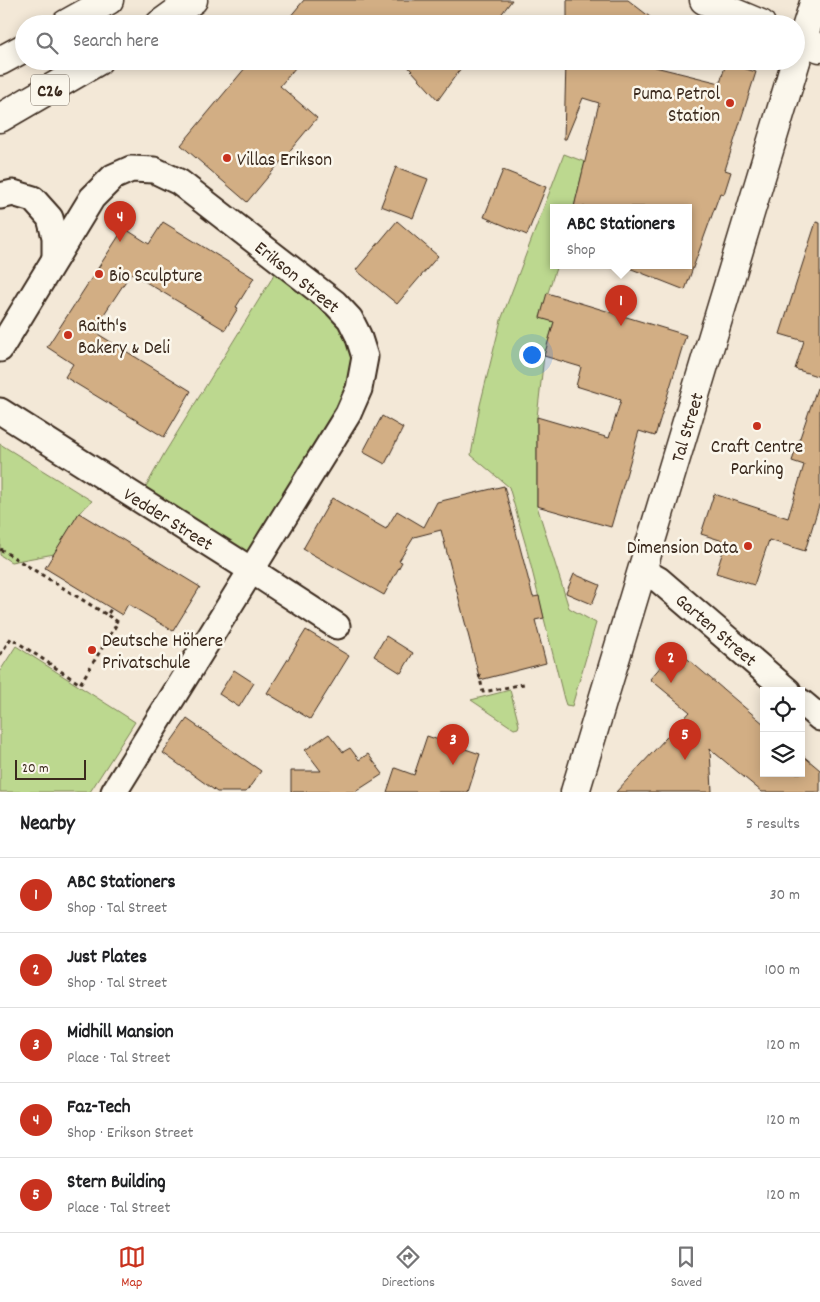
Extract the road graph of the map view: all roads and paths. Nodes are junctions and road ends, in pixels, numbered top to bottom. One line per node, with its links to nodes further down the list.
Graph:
1 (108, 0): 5 (main road)
2 (193, 0): 6 (main road)
3 (704, 0): 7 (main road)
4 (815, 0): 8 (main road, Tal Street)
5 (82, 15)
6 (172, 15)
7 (740, 15)
8 (805, 38)
9 (15, 53): 10 (main road, C26)
10 (0, 61)
11 (83, 70): 13 (main road, C26)
12 (796, 70): 20 (main road, Tal Street)
13 (0, 118)
14 (0, 196): 15 (street)
15 (55, 258): 16 (street, Erikson Street); 19 (street, Erikson Street)
16 (0, 349)
17 (0, 410): 19 (street, Vedder Street)
18 (0, 549): 22 (path)
19 (251, 570): 23 (street, Vedder Street); 30 (street, Erikson Street)
20 (643, 571): 27 (street, Garten Street); 31 (main road, Tal Street)
21 (111, 609): 22 (path)
22 (107, 615): 24 (path)
23 (337, 626)
24 (0, 655)
25 (479, 674): 26 (path)
26 (524, 684)
27 (783, 687)
28 (805, 705): 29 (street)
29 (820, 718)
30 (114, 792)
31 (575, 792)

